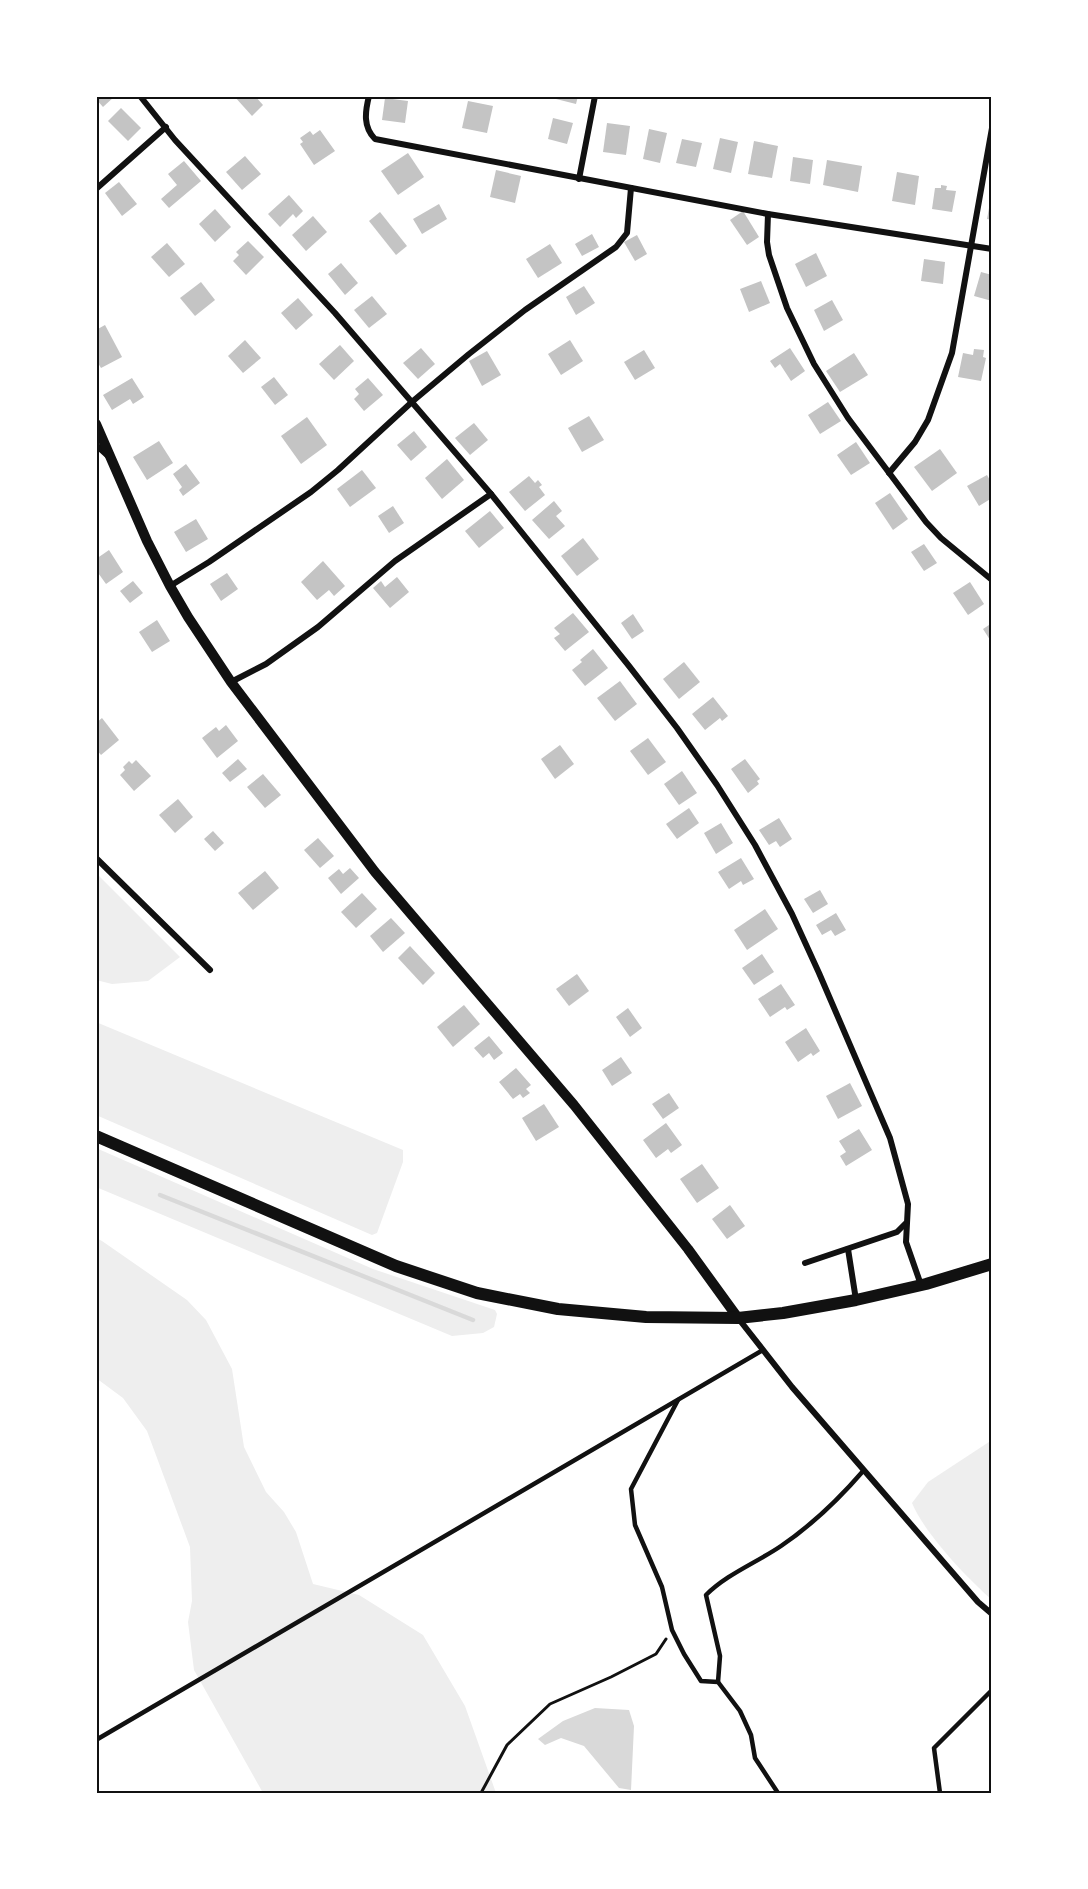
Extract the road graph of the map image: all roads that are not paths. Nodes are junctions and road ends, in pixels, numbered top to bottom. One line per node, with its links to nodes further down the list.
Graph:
1 (140, 96): 4 (street)
2 (369, 96): 6 (street)
3 (595, 96): 6 (street)
4 (166, 127): 8 (street); 12 (street)
5 (992, 128): 10 (street)
6 (579, 179): 7 (street)
7 (631, 188): 9 (street); 12 (street)
8 (96, 189)
9 (768, 214): 10 (street); 16 (street)
10 (973, 246): 11 (street); 16 (street)
11 (992, 249)
12 (412, 401): 17 (street); 19 (street)
13 (96, 424): 15 (street)
14 (96, 445): 15 (street)
15 (109, 456): 19 (street)
16 (888, 473): 18 (street)
17 (492, 494): 20 (street); 24 (street)
18 (992, 580)
19 (170, 586): 20 (street)
20 (231, 681): 30 (street)
21 (96, 858): 22 (street)
22 (210, 970)
23 (96, 1136): 30 (main road)
24 (905, 1224): 25 (street); 28 (street)
25 (848, 1249): 26 (street); 29 (street)
26 (805, 1263)
27 (992, 1264): 28 (main road)
28 (921, 1285): 29 (main road)
29 (856, 1300): 30 (main road)
30 (738, 1318): 31 (street)
31 (763, 1350): 32 (lane); 33 (street)
32 (678, 1400): 35 (lane); 37 (lane)
33 (864, 1470): 34 (street); 35 (lane)
34 (992, 1614)
35 (718, 1682): 38 (lane)
36 (992, 1690): 39 (lane)
37 (96, 1740)
38 (778, 1793)
39 (940, 1793)

